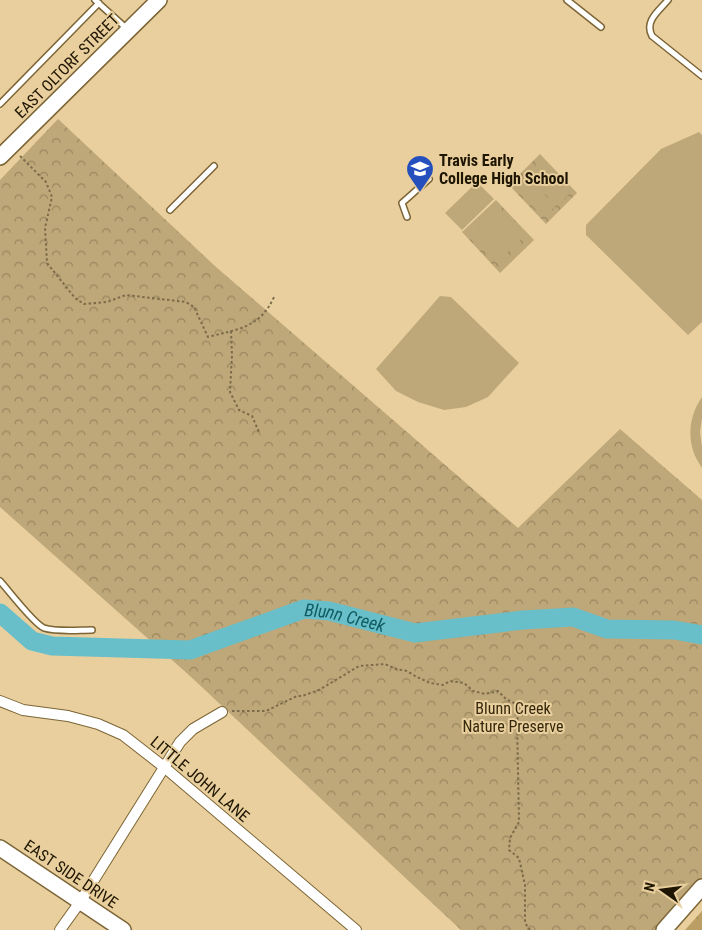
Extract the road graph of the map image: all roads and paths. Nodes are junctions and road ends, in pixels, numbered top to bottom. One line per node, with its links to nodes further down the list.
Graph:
1 (159, 0): 6 (main road, EAST OLTORF STREET)
2 (567, 0): 5 (lane)
3 (668, 0): 7 (lane)
4 (97, 2): 6 (lane); 8 (lane)
5 (600, 27)
6 (128, 30): 10 (main road, EAST OLTORF STREET)
7 (702, 76)
8 (0, 104)
9 (20, 156): 16 (path)
10 (0, 157)
11 (214, 166): 13 (lane)
12 (429, 179): 14 (lane)
13 (170, 210)
14 (407, 217)
15 (274, 297): 16 (path)
16 (231, 331): 17 (path)
17 (259, 432)
18 (0, 582): 19 (lane)
19 (92, 630)
20 (0, 701): 22 (street, LITTLE JOHN LANE)
21 (222, 712): 22 (street); 29 (path)
22 (164, 767): 25 (street); 28 (street, LITTLE JOHN LANE)
23 (0, 848): 25 (main road, EAST SIDE DRIVE)
24 (702, 887): 30 (main road)
25 (80, 902): 26 (street); 27 (main road, EAST SIDE DRIVE)
26 (60, 930)
27 (123, 930)
28 (356, 930)
29 (530, 930)
30 (664, 930)

